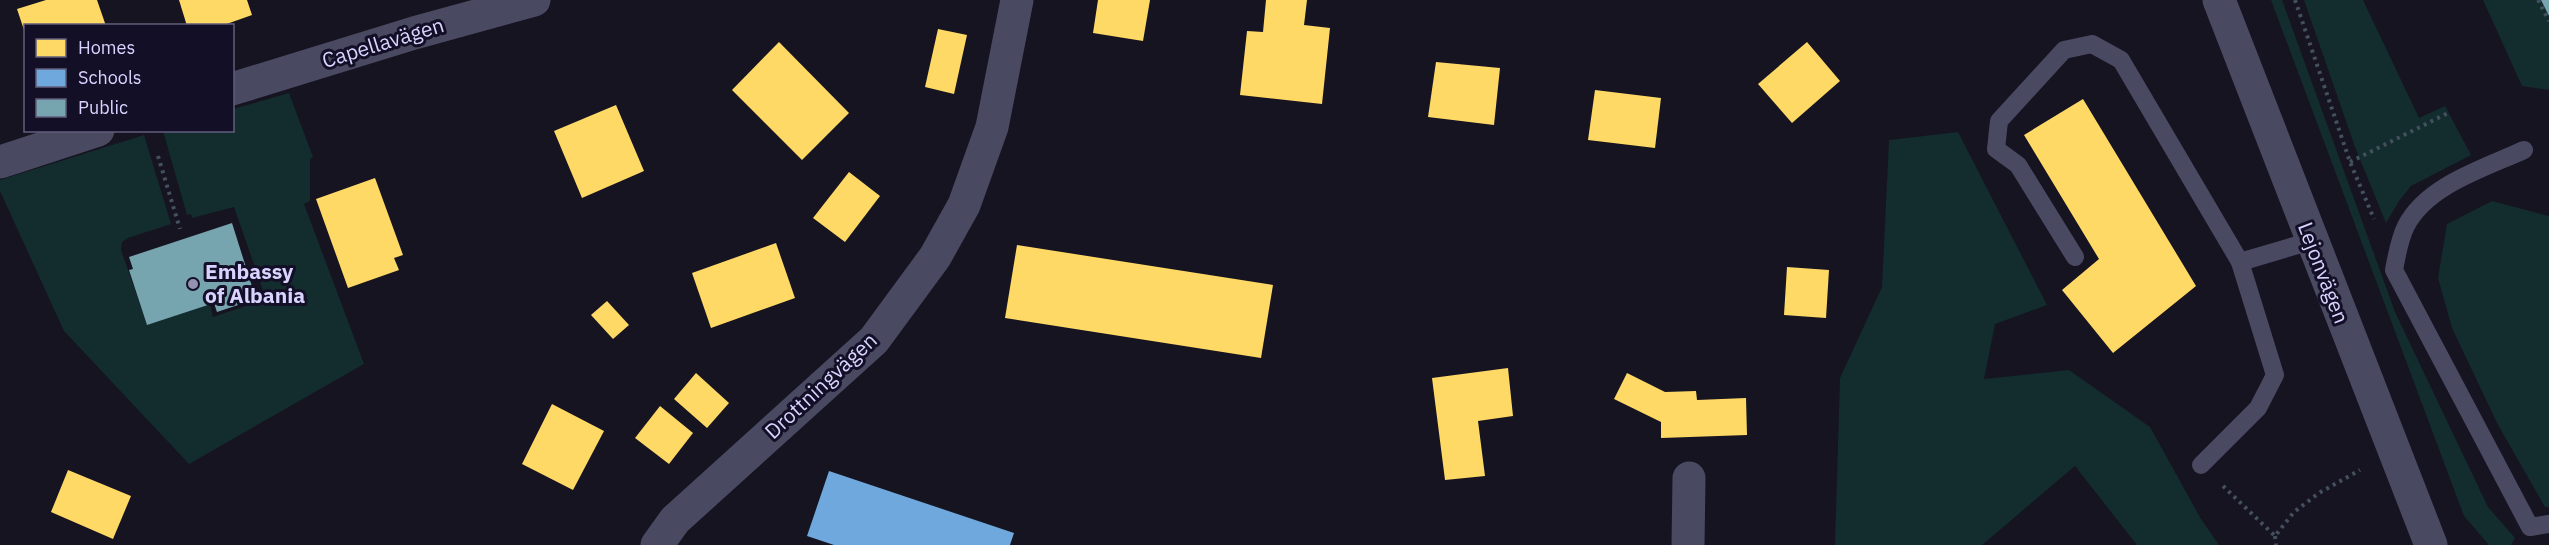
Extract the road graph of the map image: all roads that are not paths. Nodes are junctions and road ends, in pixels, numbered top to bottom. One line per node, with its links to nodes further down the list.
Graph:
1 (534, 0): 4 (street, Capellavägen)
2 (1017, 0): 14 (street, Drottningvägen)
3 (2219, 0): 8 (street, Lejonvägen)
4 (234, 88)
5 (92, 132): 7 (street)
6 (2524, 150): 13 (lane)
7 (0, 162)
8 (2311, 241): 10 (lane); 16 (street, Lejonvägen)
9 (2075, 257): 10 (lane)
10 (2240, 262): 11 (lane)
11 (2201, 465)
12 (1689, 478): 15 (street)
13 (2549, 525)
14 (657, 545)
15 (1688, 545)
16 (2431, 545)

